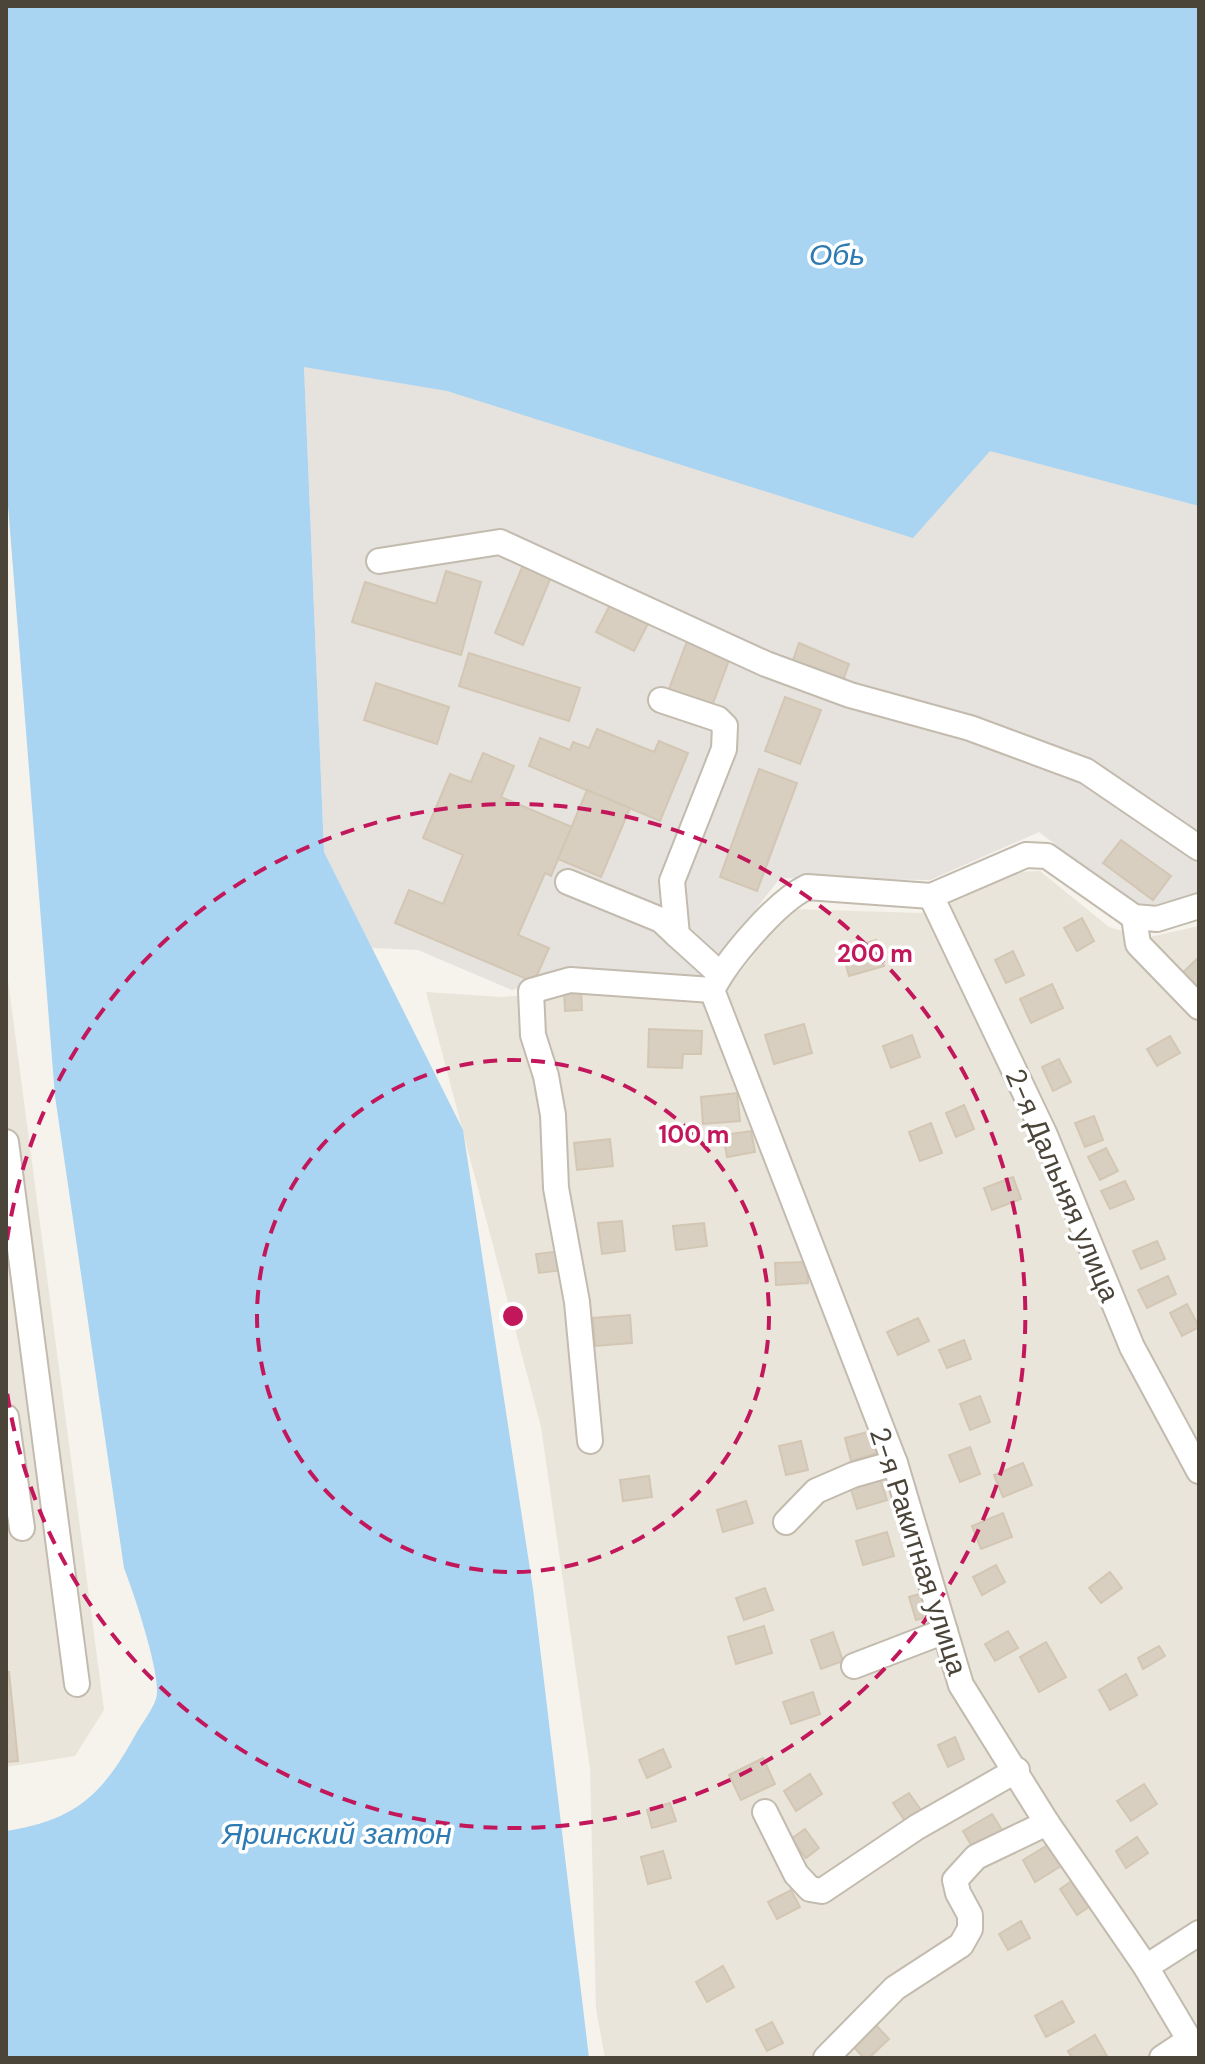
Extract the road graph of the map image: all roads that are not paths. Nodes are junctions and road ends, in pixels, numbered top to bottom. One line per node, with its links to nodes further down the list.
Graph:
1 (379, 561): 3 (street)
2 (661, 700): 8 (street)
3 (1199, 848)
4 (568, 882): 8 (street)
5 (931, 896): 7 (street); 9 (street); 15 (street, 2-я Дальняя улица)
6 (1199, 906): 7 (street)
7 (1134, 917): 10 (street)
8 (677, 935): 9 (street)
9 (716, 991): 13 (street); 14 (street, 2-я Ракитная улица)
10 (1199, 1007)
11 (6, 1142): 20 (street)
12 (6, 1417): 17 (street)
13 (590, 1441)
14 (895, 1463): 16 (street); 18 (street, 2-я Ракитная улица)
15 (1199, 1471)
16 (786, 1522)
17 (22, 1528)
18 (945, 1631): 19 (street); 21 (street, 2-я Ракитная улица)
19 (854, 1666)
20 (77, 1684)
21 (1017, 1770): 22 (street); 23 (street, 2-я Ракитная улица)
22 (765, 1812)
23 (1047, 1823): 25 (street, 2-я Ракитная улица); 27 (street)
24 (1199, 1933): 25 (street)
25 (1146, 1967): 26 (street, 2-я Ракитная улица)
26 (1194, 2048): 28 (street)
27 (826, 2058)
28 (1162, 2058)

